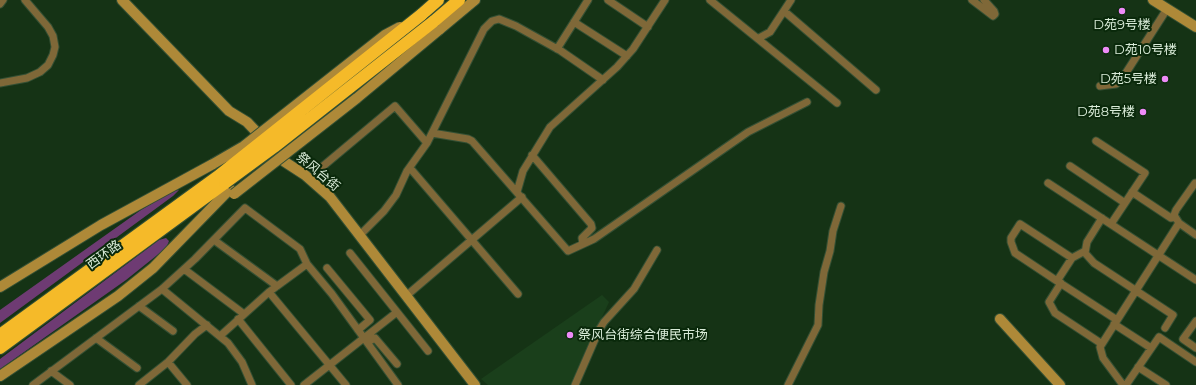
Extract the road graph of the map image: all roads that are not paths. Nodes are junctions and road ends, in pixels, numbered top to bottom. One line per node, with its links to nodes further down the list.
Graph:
1 (3, 0): 16 (street)
2 (25, 0): 28 (street)
3 (122, 0): 50 (main road, 祭风台街)
4 (433, 0): 19 (main road)
5 (438, 0): 19 (highway)
6 (460, 0): 22 (highway)
7 (475, 0): 22 (main road)
8 (588, 0): 20 (street)
9 (608, 0): 23 (street)
10 (665, 0): 23 (street)
11 (710, 0): 24 (street)
12 (791, 0): 18 (street)
13 (972, 0): 14 (street)
14 (984, 0)
15 (1153, 0): 17 (main road)
16 (0, 4)
17 (1167, 9): 21 (main road); 29 (street)
18 (784, 11): 24 (street); 30 (street)
19 (421, 15): 42 (highway, bridge); 66 (main road, bridge)
20 (574, 22): 25 (street); 26 (street)
21 (1195, 25)
22 (436, 26): 42 (highway, bridge)
23 (648, 27): 26 (street)
24 (759, 38): 32 (street)
25 (557, 49): 27 (street); 33 (street)
26 (627, 56): 27 (street)
27 (603, 80): 36 (street)
28 (0, 82)
29 (1100, 86)
30 (876, 90)
31 (807, 102): 54 (street)
32 (837, 104)
33 (432, 133): 35 (street); 44 (street)
34 (1096, 141): 43 (street)
35 (427, 143): 38 (street); 39 (street)
36 (532, 155): 44 (street); 54 (street)
37 (1070, 166): 45 (street)
38 (322, 167)
39 (410, 168): 50 (street); 53 (street)
40 (1048, 183): 47 (street)
41 (1196, 184): 48 (street)
42 (227, 185): 83 (highway, 西环路); 88 (highway, 西环路); 99 (main road)
43 (1132, 192): 45 (street); 48 (street)
44 (519, 194): 53 (street); 54 (street)
45 (1125, 203): 49 (street)
46 (841, 206): 111 (street)
47 (1102, 218): 49 (street); 56 (street)
48 (1177, 220): 51 (street); 58 (street)
49 (1111, 224): 58 (street)
50 (360, 235): 71 (main road, 祭风台街)
51 (1196, 235)
52 (214, 240): 60 (street); 62 (street); 65 (street)
53 (472, 240): 70 (street); 71 (street)
54 (583, 244)
55 (657, 250): 110 (street)
56 (1085, 251): 59 (street); 68 (street)
57 (350, 253): 73 (street)
58 (1158, 255): 63 (street); 68 (street)
59 (1072, 258): 64 (street); 64 (street)
60 (307, 264): 65 (street); 81 (street)
61 (327, 268): 81 (street)
62 (184, 270): 67 (street); 74 (street)
63 (1196, 280)
64 (1059, 282): 78 (street); 87 (street)
65 (277, 286): 69 (street)
66 (0, 287)
67 (162, 289): 72 (street); 79 (street)
68 (1135, 291): 78 (street); 80 (street)
69 (269, 292): 74 (street); 94 (street)
70 (518, 294)
71 (406, 296): 100 (main road, 祭风台街)
72 (139, 306): 82 (street); 85 (street)
73 (397, 312): 86 (street); 91 (street)
74 (244, 314): 75 (street)
75 (238, 319): 84 (street); 106 (street)
76 (1000, 319): 112 (main road)
77 (1196, 321): 90 (street)
78 (1116, 322): 87 (street); 89 (street)
79 (207, 325): 84 (street); 92 (street)
80 (1165, 328)
81 (358, 330): 86 (street)
82 (173, 331)
83 (0, 335)
84 (220, 336): 105 (street)
85 (96, 338): 97 (street); 98 (street)
86 (365, 340): 94 (street); 95 (street); 109 (street)
87 (1102, 344): 113 (street)
88 (0, 348)
89 (1151, 348): 93 (street); 96 (street)
90 (1196, 348)
91 (428, 351)
92 (168, 362): 103 (street); 104 (street)
93 (1196, 362)
94 (329, 364): 107 (street); 108 (street)
95 (397, 364)
96 (1138, 367): 114 (street); 115 (street)
97 (137, 368)
98 (51, 371): 101 (street); 102 (street)
99 (0, 376)
100 (472, 384)
101 (33, 385)
102 (70, 385)
103 (139, 385)
104 (187, 385)
105 (252, 385)
106 (292, 385)
107 (304, 385)
108 (346, 385)
109 (398, 385)
110 (575, 385)
111 (788, 385)
112 (1060, 385)
113 (1123, 385)
114 (1126, 385)
115 (1166, 385)

